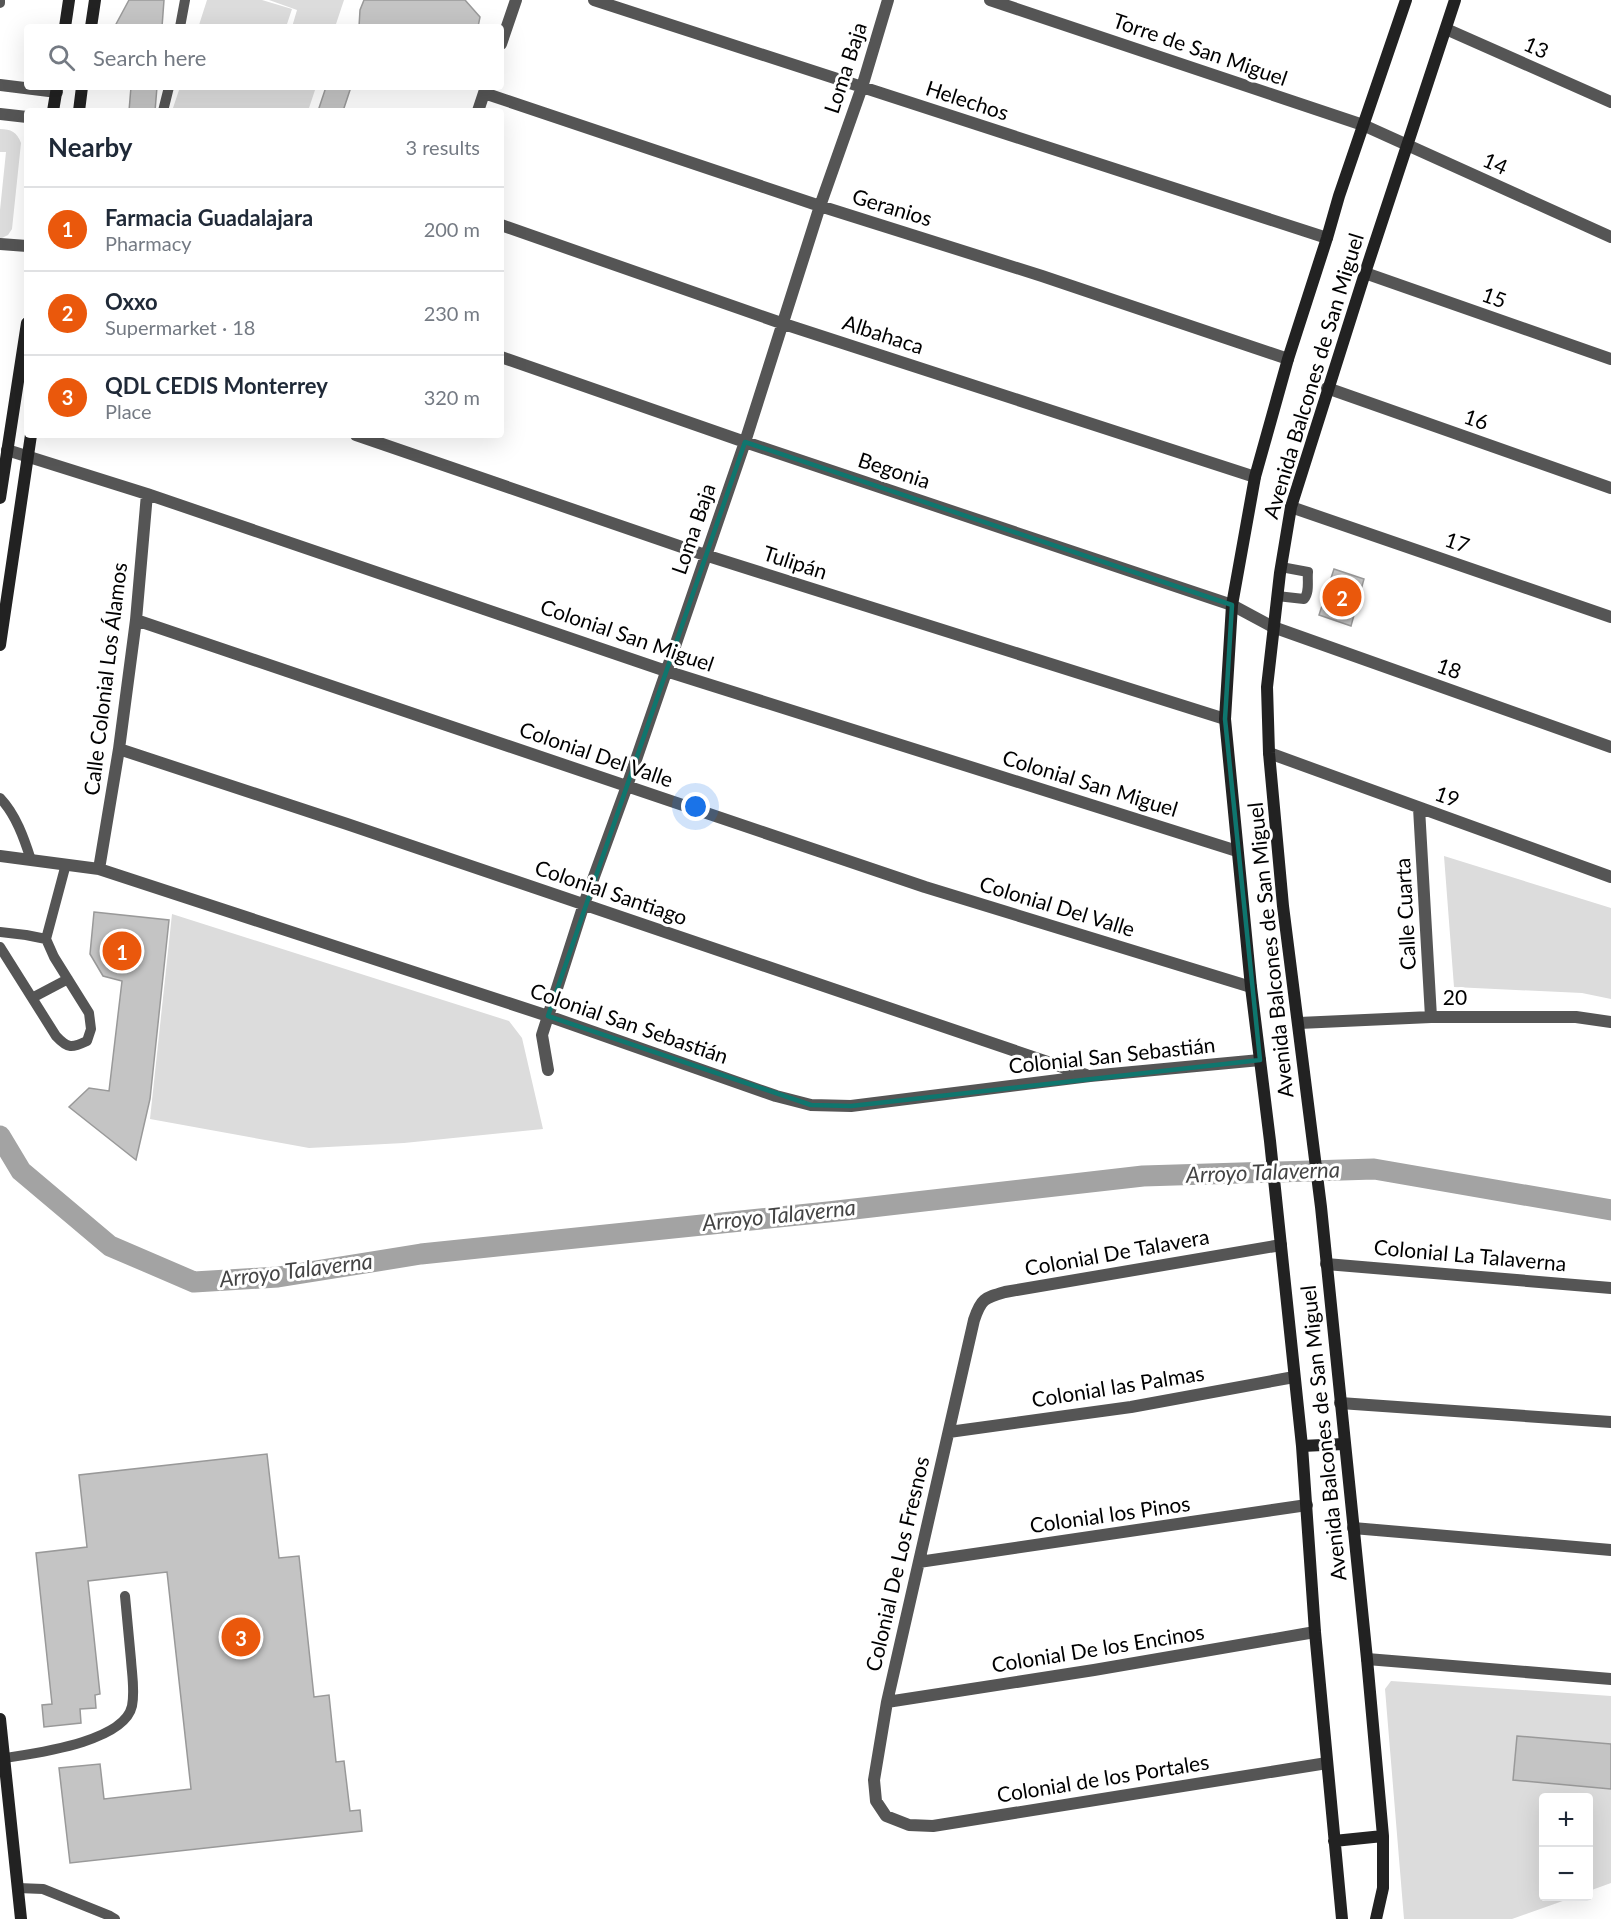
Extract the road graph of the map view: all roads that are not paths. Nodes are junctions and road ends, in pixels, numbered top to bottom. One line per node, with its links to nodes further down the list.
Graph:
1 (69, 0): 10 (street)
2 (95, 0): 11 (street)
3 (185, 0): 12 (lane)
4 (516, 0): 14 (street)
5 (594, 0): 17 (street, Helechos)
6 (888, 0): 17 (street, Loma Baja)
7 (990, 0): 29 (street, Torre de San Miguel)
8 (1455, 0): 13 (street, Avenida Balcones de San Miguel)
9 (1402, 1): 29 (street, Avenida Balcones de San Miguel)
10 (65, 24)
11 (91, 24)
12 (181, 24)
13 (1446, 29): 22 (street, 13); 30 (street, Avenida Balcones de San Miguel)
14 (504, 35)
15 (0, 85): 16 (street)
16 (24, 87)
17 (861, 87): 31 (street, Loma Baja); 34 (street, Helechos)
18 (57, 90): 23 (street)
19 (82, 90): 24 (street)
20 (169, 90): 25 (lane)
21 (485, 90): 26 (street); 31 (street, Geranios)
22 (1611, 102)
23 (54, 108)
24 (79, 108)
25 (164, 108)
26 (479, 108)
27 (0, 114): 28 (street)
28 (24, 117)
29 (1363, 125): 30 (street, 14); 34 (street, Avenida Balcones de San Miguel)
30 (1407, 146): 33 (street, 14); 37 (street, Avenida Balcones de San Miguel)
31 (820, 206): 38 (street, Loma Baja); 41 (street, Geranios)
32 (504, 226): 38 (street, Albahaca)
33 (1611, 237)
34 (1327, 238): 41 (street, Avenida Balcones de San Miguel)
35 (0, 244): 36 (street)
36 (24, 246)
37 (1365, 273): 42 (street, 15); 43 (street, Avenida Balcones de San Miguel)
38 (784, 324): 46 (street, Loma Baja); 49 (street, Albahaca)
39 (24, 342): 47 (street)
40 (504, 358): 46 (street, Begonia)
41 (1288, 358): 49 (street, Avenida Balcones de San Miguel)
42 (1611, 359)
43 (1328, 388): 50 (street, 16); 53 (street, Avenida Balcones de San Miguel)
44 (31, 438): 48 (street)
45 (365, 438): 54 (street, Tulipán)
46 (745, 442): 54 (street, Loma Baja); 57 (street, Begonia)
47 (7, 450): 48 (street, Colonial San Miguel); 52 (street)
48 (28, 456): 51 (street, Colonial San Miguel); 61 (street)
49 (1255, 477): 57 (street, Avenida Balcones de San Miguel)
50 (1611, 488)
51 (147, 494): 59 (street, Calle Colonial Los Álamos); 62 (street, Colonial San Miguel)
52 (0, 498)
53 (1291, 507): 55 (street, Avenida Balcones de San Miguel); 58 (street, 17)
54 (705, 555): 62 (street, Loma Baja); 63 (street, Tulipán)
55 (1281, 567): 56 (street, Avenida Balcones de San Miguel); 56 (lane)
56 (1277, 596): 60 (street, Avenida Balcones de San Miguel)
57 (1232, 605): 60 (street, Begonia); 63 (street, Avenida Balcones de San Miguel)
58 (1611, 617)
59 (136, 620): 65 (street, Calle Colonial Los Álamos); 67 (street, Colonial Del Valle)
60 (1273, 627): 64 (street, 18); 66 (street, Avenida Balcones de San Miguel)
61 (0, 645)
62 (666, 671): 67 (street, Loma Baja); 70 (street, Colonial San Miguel)
63 (1225, 719): 70 (street, Avenida Balcones de San Miguel)
64 (1611, 747)
65 (118, 749): 74 (street, Calle Colonial Los Álamos); 76 (street, Colonial Santiago)
66 (1269, 753): 69 (street, 19); 86 (street, Avenida Balcones de San Miguel)
67 (627, 786): 76 (street, Loma Baja); 81 (street, Colonial Del Valle)
68 (0, 798): 72 (lane)
69 (1419, 808): 75 (street, 19); 84 (street, Calle Cuarta)
70 (1237, 851): 81 (street, Avenida Balcones de San Miguel)
71 (0, 856): 72 (street, Colonial San Sebastián)
72 (31, 860): 73 (street, Colonial San Sebastián)
73 (66, 864): 74 (street, Colonial San Sebastián); 78 (lane)
74 (99, 869): 83 (street, Colonial San Sebastián)
75 (1611, 877)
76 (584, 904): 83 (street, Loma Baja); 89 (street, Colonial Santiago)
77 (0, 932): 78 (lane)
78 (46, 939): 80 (lane)
79 (0, 947): 82 (lane)
80 (68, 979): 82 (lane); 82 (lane)
81 (1251, 987): 87 (street, Avenida Balcones de San Miguel)
82 (32, 998)
83 (548, 1016): 88 (street, Loma Baja); 89 (street, Colonial San Sebastián)
84 (1431, 1017): 85 (street, 20); 86 (street, 20)
85 (1611, 1022)
86 (1299, 1023): 91 (street, Avenida Balcones de San Miguel)
87 (1260, 1060): 89 (street, Colonial San Sebastián); 90 (street, Avenida Balcones de San Miguel)
88 (548, 1070)
89 (1090, 1076)
90 (1281, 1245): 93 (street, Colonial De Talavera); 94 (street, Avenida Balcones de San Miguel)
91 (1326, 1264): 92 (street, Colonial La Talaverna); 95 (street, Avenida Balcones de San Miguel)
92 (1611, 1288)
93 (974, 1320): 97 (street, Colonial De Los Fresnos)
94 (1294, 1377): 97 (street, Colonial las Palmas); 99 (street, Avenida Balcones de San Miguel)
95 (1340, 1403): 96 (street); 98 (street, Avenida Balcones de San Miguel)
96 (1611, 1422)
97 (949, 1431): 103 (street, Colonial De Los Fresnos)
98 (1344, 1444): 99 (street); 101 (street, Avenida Balcones de San Miguel)
99 (1302, 1446): 100 (street, Avenida Balcones de San Miguel)
100 (1307, 1505): 103 (street, Colonial los Pinos); 105 (street, Avenida Balcones de San Miguel)
101 (1353, 1528): 102 (street); 106 (street, Avenida Balcones de San Miguel)
102 (1611, 1550)
103 (919, 1562): 108 (street, Colonial De Los Fresnos)
104 (124, 1596): 110 (lane)
105 (1315, 1632): 108 (street, Colonial De los Encinos); 111 (street, Avenida Balcones de San Miguel)
106 (1367, 1659): 107 (street); 113 (street, Avenida Balcones de San Miguel)
107 (1611, 1679)
108 (887, 1702): 112 (street, Colonial De Los Fresnos)
109 (0, 1724): 110 (street)
110 (2, 1758): 115 (street)
111 (1327, 1763): 112 (street, Colonial de los Portales); 114 (street, Avenida Balcones de San Miguel)
112 (886, 1816)
113 (1383, 1836): 114 (street); 119 (street, Avenida Balcones de San Miguel)
114 (1334, 1840): 118 (street, Avenida Balcones de San Miguel)
115 (18, 1888): 116 (street); 117 (lane)
116 (21, 1919)
117 (115, 1919)
118 (1342, 1919)
119 (1376, 1919)

